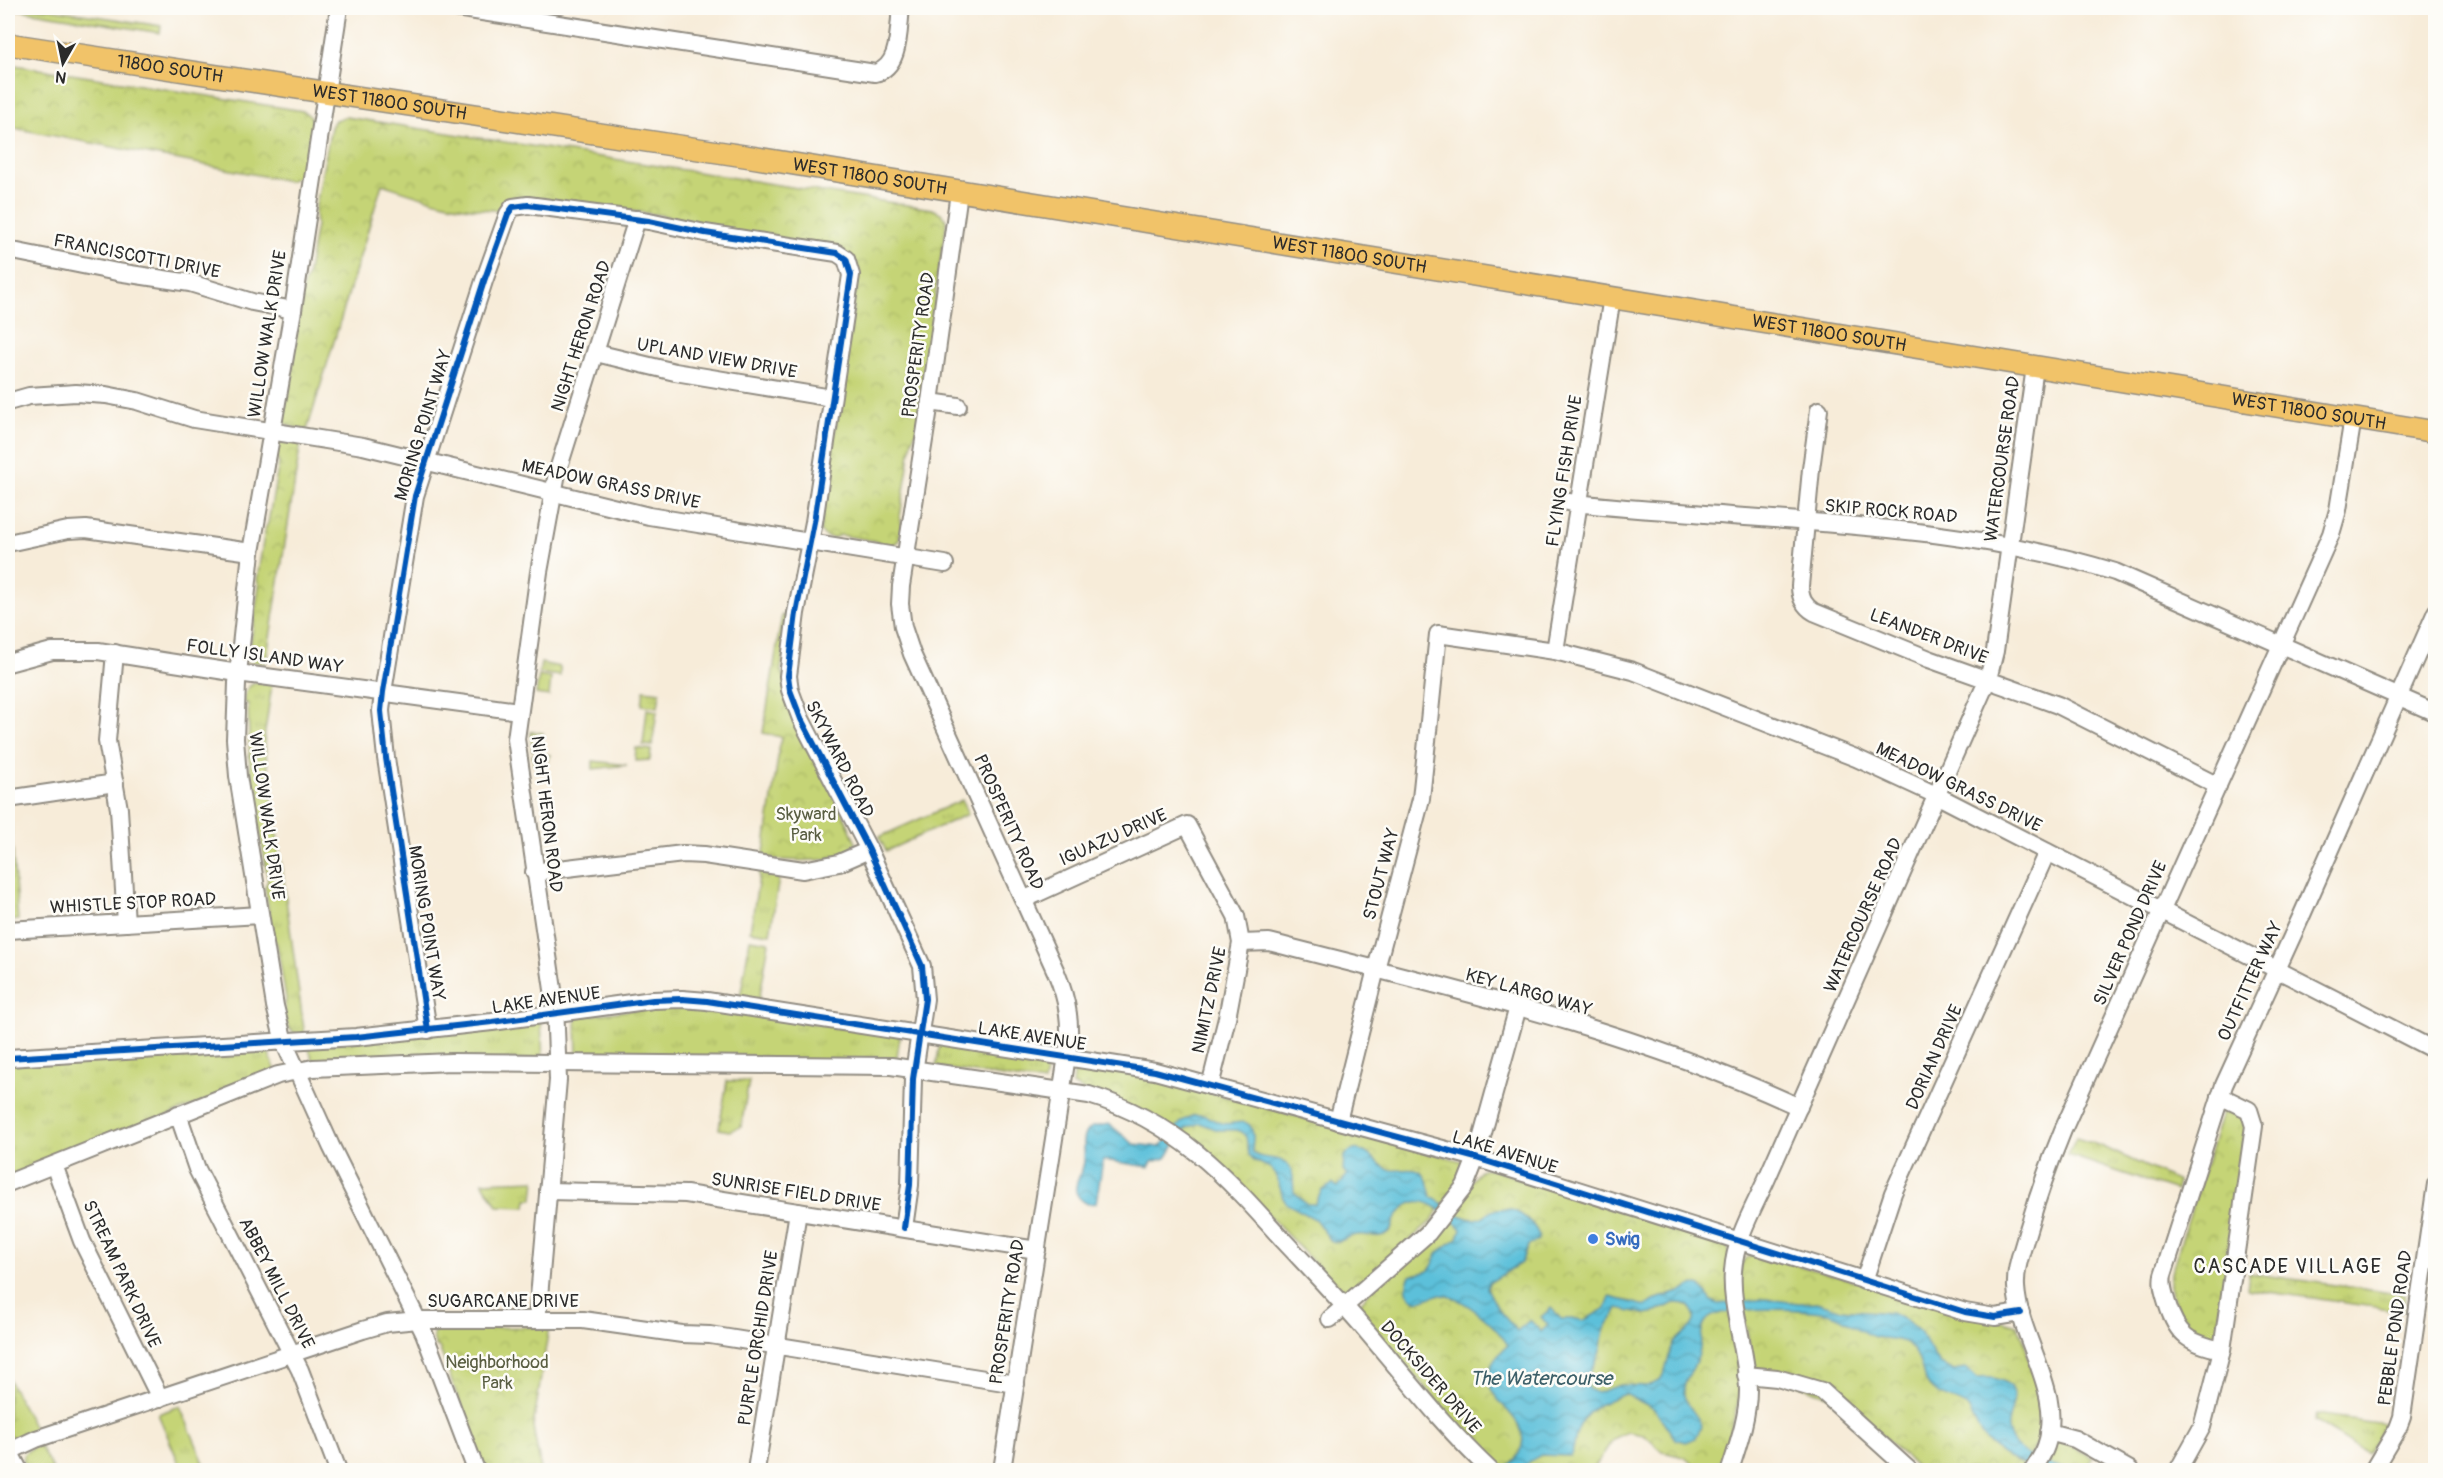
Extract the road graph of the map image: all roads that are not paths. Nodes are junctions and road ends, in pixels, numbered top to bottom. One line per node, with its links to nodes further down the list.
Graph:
1 (339, 8): 6 (street, WILLOW WALK DRIVE)
2 (456, 8): 3 (street)
3 (901, 8)
4 (8, 44): 5 (main road, 11800 SOUTH)
5 (262, 84): 6 (main road, WEST 11800 SOUTH)
6 (326, 94): 7 (main road, WEST 11800 SOUTH); 12 (street, WILLOW WALK DRIVE)
7 (959, 192): 11 (main road, WEST 11800 SOUTH); 17 (street, PROSPERITY ROAD)
8 (637, 219): 10 (street, MORING POINT WAY); 13 (street, NIGHT HERON ROAD); 23 (street, MORING POINT WAY)
9 (8, 250): 12 (street, FRANCISCOTTI DRIVE)
10 (846, 259): 15 (street, SKYWARD ROAD)
11 (1612, 297): 14 (main road, WEST 11800 SOUTH); 25 (street, FLYING FISH DRIVE)
12 (293, 310): 21 (street, WILLOW WALK DRIVE)
13 (596, 354): 15 (street, UPLAND VIEW DRIVE); 24 (street, NIGHT HERON ROAD)
14 (2035, 367): 20 (main road, WEST 11800 SOUTH); 29 (street, WATERCOURSE ROAD)
15 (832, 398): 27 (street, SKYWARD ROAD)
16 (8, 402): 21 (street, MEADOW GRASS DRIVE)
17 (930, 402): 18 (street); 31 (street, PROSPERITY ROAD)
18 (958, 406)
19 (1819, 410): 26 (street, LEANDER DRIVE)
20 (2353, 418): 22 (main road, WEST 11800 SOUTH); 35 (street, SILVER POND DRIVE)
21 (271, 430): 23 (street, MEADOW GRASS DRIVE); 30 (street, WILLOW WALK DRIVE)
22 (2436, 432)
23 (426, 462): 24 (street, MEADOW GRASS DRIVE); 41 (street, MORING POINT WAY)
24 (553, 493): 27 (street, MEADOW GRASS DRIVE); 43 (street, NIGHT HERON ROAD)
25 (1570, 503): 26 (street, SKIP ROCK ROAD); 36 (street, FLYING FISH DRIVE)
26 (1805, 522): 29 (street, SKIP ROCK ROAD); 40 (street, LEANDER DRIVE)
27 (809, 541): 31 (street, MEADOW GRASS DRIVE); 50 (street, SKYWARD ROAD)
28 (8, 543): 30 (street)
29 (2010, 546): 35 (street, SKIP ROCK ROAD); 40 (street, WATERCOURSE ROAD)
30 (251, 552): 39 (street, WILLOW WALK DRIVE)
31 (905, 558): 32 (street, MEADOW GRASS DRIVE); 53 (street, PROSPERITY ROAD)
32 (945, 564)
33 (2436, 612): 42 (street, OUTFITTER WAY)
34 (1438, 634): 36 (street, MEADOW GRASS DRIVE); 59 (street, STOUT WAY)
35 (2281, 644): 42 (street, SKIP ROCK ROAD); 46 (street, SILVER POND DRIVE)
36 (1555, 651): 47 (street, MEADOW GRASS DRIVE)
37 (115, 653): 38 (street, FOLLY ISLAND WAY); 39 (street, FOLLY ISLAND WAY); 45 (street)
38 (8, 663)
39 (238, 674): 41 (street, FOLLY ISLAND WAY); 55 (street, WILLOW WALK DRIVE)
40 (1988, 679): 46 (street, LEANDER DRIVE); 47 (street, WATERCOURSE ROAD)
41 (383, 692): 43 (street, FOLLY ISLAND WAY); 63 (street, MORING POINT WAY)
42 (2398, 696): 44 (street, SKIP ROCK ROAD); 60 (street, OUTFITTER WAY)
43 (519, 711): 52 (street, NIGHT HERON ROAD)
44 (2436, 713)
45 (115, 783): 48 (street); 56 (street)
46 (2218, 786): 54 (street, SILVER POND DRIVE)
47 (1936, 795): 51 (street, MEADOW GRASS DRIVE); 75 (street, WATERCOURSE ROAD)
48 (8, 799)
49 (1187, 825): 53 (street, IGUAZU DRIVE); 58 (street, NIMITZ DRIVE)
50 (869, 850): 52 (street); 64 (street, SKYWARD ROAD)
51 (2047, 852): 54 (street, MEADOW GRASS DRIVE); 87 (street, DORIAN DRIVE)
52 (534, 872): 62 (street, NIGHT HERON ROAD)
53 (1023, 900): 67 (street, PROSPERITY ROAD)
54 (2162, 911): 60 (street, MEADOW GRASS DRIVE); 89 (street, SILVER POND DRIVE)
55 (260, 915): 56 (street, WHISTLE STOP ROAD); 65 (street, WILLOW WALK DRIVE)
56 (126, 923): 57 (street, WHISTLE STOP ROAD)
57 (8, 930)
58 (1241, 943): 59 (street, KEY LARGO WAY); 72 (street, NIMITZ DRIVE)
59 (1376, 969): 61 (street, KEY LARGO WAY); 77 (street, STOUT WAY)
60 (2277, 969): 66 (street, MEADOW GRASS DRIVE); 74 (street, OUTFITTER WAY)
61 (1518, 1007): 75 (street, KEY LARGO WAY); 78 (street)
62 (556, 1014): 63 (street, LAKE AVENUE); 64 (street, LAKE AVENUE); 69 (street, NIGHT HERON ROAD)
63 (428, 1030): 65 (street, LAKE AVENUE)
64 (921, 1034): 67 (street, LAKE AVENUE); 70 (street, SKYWARD ROAD)
65 (284, 1042): 68 (street, LAKE AVENUE); 71 (street, WILLOW WALK DRIVE)
66 (2436, 1051)
67 (1067, 1056): 72 (street, LAKE AVENUE); 73 (street, PROSPERITY ROAD)
68 (8, 1058)
69 (558, 1063): 70 (street); 71 (street); 82 (street, NIGHT HERON ROAD)
70 (915, 1069): 73 (street); 84 (street, SKYWARD ROAD)
71 (297, 1070): 76 (street); 91 (street, WILLOW WALK DRIVE)
72 (1210, 1086): 77 (street, LAKE AVENUE)
73 (1062, 1090): 86 (street, PROSPERITY ROAD); 88 (street)
74 (2220, 1096): 94 (street); 94 (street, OUTFITTER WAY)
75 (1799, 1107): 85 (street, WATERCOURSE ROAD)
76 (178, 1114): 79 (street); 95 (street, ABBEY MILL DRIVE)
77 (1338, 1121): 78 (street, LAKE AVENUE)
78 (1476, 1158): 85 (street, LAKE AVENUE); 88 (street)
79 (54, 1165): 80 (street); 98 (street, STREAM PARK DRIVE)
80 (8, 1183)
81 (2436, 1184): 112 (street, PEBBLE POND ROAD)
82 (548, 1191): 83 (street, SUNRISE FIELD DRIVE); 92 (street, NIGHT HERON ROAD)
83 (798, 1212): 84 (street, SUNRISE FIELD DRIVE); 93 (street, PURPLE ORCHID DRIVE)
84 (904, 1228): 86 (street, SUNRISE FIELD DRIVE)
85 (1740, 1240): 87 (street, LAKE AVENUE); 96 (street, WATERCOURSE ROAD)
86 (1037, 1250): 97 (street, PROSPERITY ROAD)
87 (1864, 1281): 89 (street, LAKE AVENUE)
88 (1345, 1306): 90 (street); 106 (street, DOCKSIDER DRIVE)
89 (2021, 1313): 99 (street, SILVER POND DRIVE)
90 (1330, 1319)
91 (418, 1320): 92 (street, SUGARCANE DRIVE); 95 (street, SUGARCANE DRIVE); 103 (street, WILLOW WALK DRIVE)
92 (537, 1320): 93 (street, SUGARCANE DRIVE)
93 (776, 1346): 97 (street, SUGARCANE DRIVE); 104 (street, PURPLE ORCHID DRIVE)
94 (2222, 1350): 111 (street)
95 (291, 1354): 98 (street, SUGARCANE DRIVE); 102 (street, ABBEY MILL DRIVE)
96 (1746, 1375): 107 (street, WATERCOURSE ROAD); 108 (street)
97 (1016, 1383): 105 (street, PROSPERITY ROAD)
98 (160, 1398): 100 (street, SUGARCANE DRIVE)
99 (2049, 1432): 109 (street, SILVER POND DRIVE); 110 (street)
100 (8, 1451): 101 (street)
101 (19, 1470)
102 (338, 1470)
103 (476, 1470)
104 (756, 1470)
105 (1002, 1470)
106 (1490, 1470)
107 (1730, 1470)
108 (1909, 1470)
109 (2032, 1470)
110 (2130, 1470)
111 (2178, 1470)
112 (2373, 1470)

